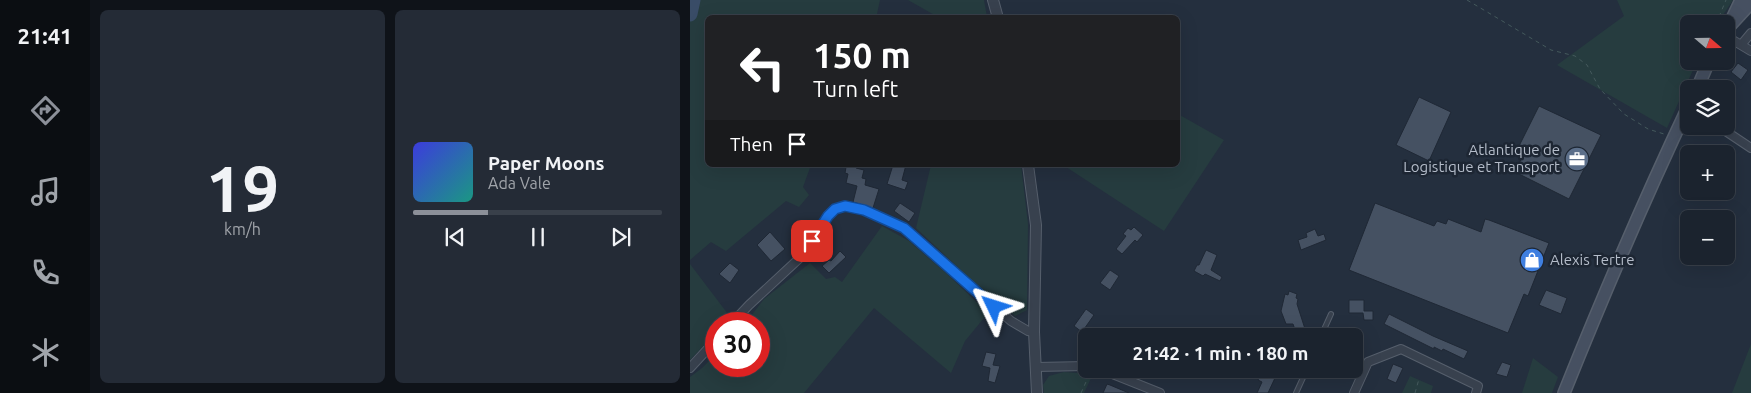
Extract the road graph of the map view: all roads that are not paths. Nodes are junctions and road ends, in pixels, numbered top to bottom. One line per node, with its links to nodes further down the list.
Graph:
1 (993, 0): 4 (street)
2 (1741, 0): 5 (main road)
3 (1751, 3): 6 (main road)
4 (997, 15)
5 (1734, 15)
6 (1735, 20)
7 (1751, 33): 9 (street)
8 (1735, 41): 9 (street)
9 (1741, 45): 10 (street)
10 (1751, 51)
11 (1680, 125): 30 (main road)
12 (1732, 135): 13 (street)
13 (1751, 148)
14 (1028, 167): 18 (street)
15 (742, 312): 18 (street)
16 (1331, 314): 17 (lane)
17 (1325, 328)
18 (1034, 332): 21 (street)
19 (705, 352): 22 (street)
20 (1078, 366): 21 (street)
21 (1036, 367): 26 (street)
22 (690, 368)
23 (1122, 378): 27 (street)
24 (1303, 378): 28 (lane)
25 (1477, 389): 29 (street)
26 (1037, 393)
27 (1160, 393)
28 (1296, 393)
29 (1354, 393)
30 (1564, 393)

